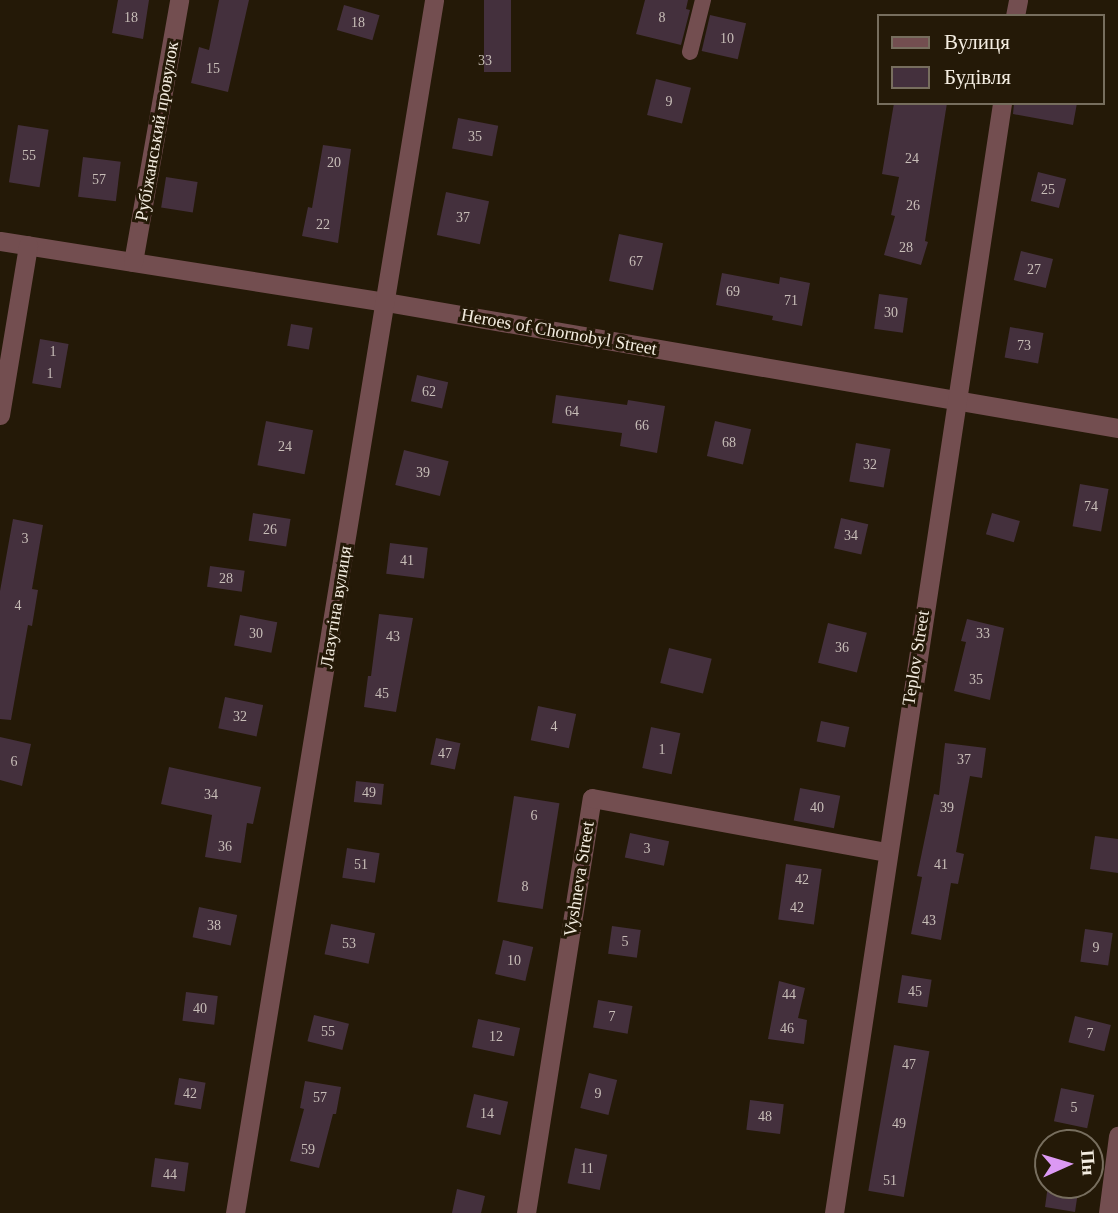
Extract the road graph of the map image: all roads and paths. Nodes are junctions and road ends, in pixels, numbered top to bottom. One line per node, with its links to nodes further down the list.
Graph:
1 (180, 0): 8 (street, Рубіжанський провулок)
2 (434, 0): 9 (street, Лазутіна вулиця)
3 (703, 0): 4 (lane)
4 (691, 52)
5 (1002, 105): 10 (street, Teplov Street)
6 (0, 241): 7 (street, Heroes of Chornobyl Street)
7 (28, 245): 8 (street, Heroes of Chornobyl Street); 11 (street)
8 (133, 262): 9 (street, Heroes of Chornobyl Street)
9 (386, 302): 10 (street, Heroes of Chornobyl Street); 15 (street, Лазутіна вулиця)
10 (957, 400): 12 (street, Heroes of Chornobyl Street); 13 (street, Teplov Street)
11 (0, 415)
12 (1118, 428)
13 (886, 852): 16 (street, Vyshneva Street); 17 (street, Teplov Street)
14 (1118, 1136): 18 (street)
15 (235, 1213)
16 (526, 1213)
17 (834, 1213)
18 (1108, 1213)

